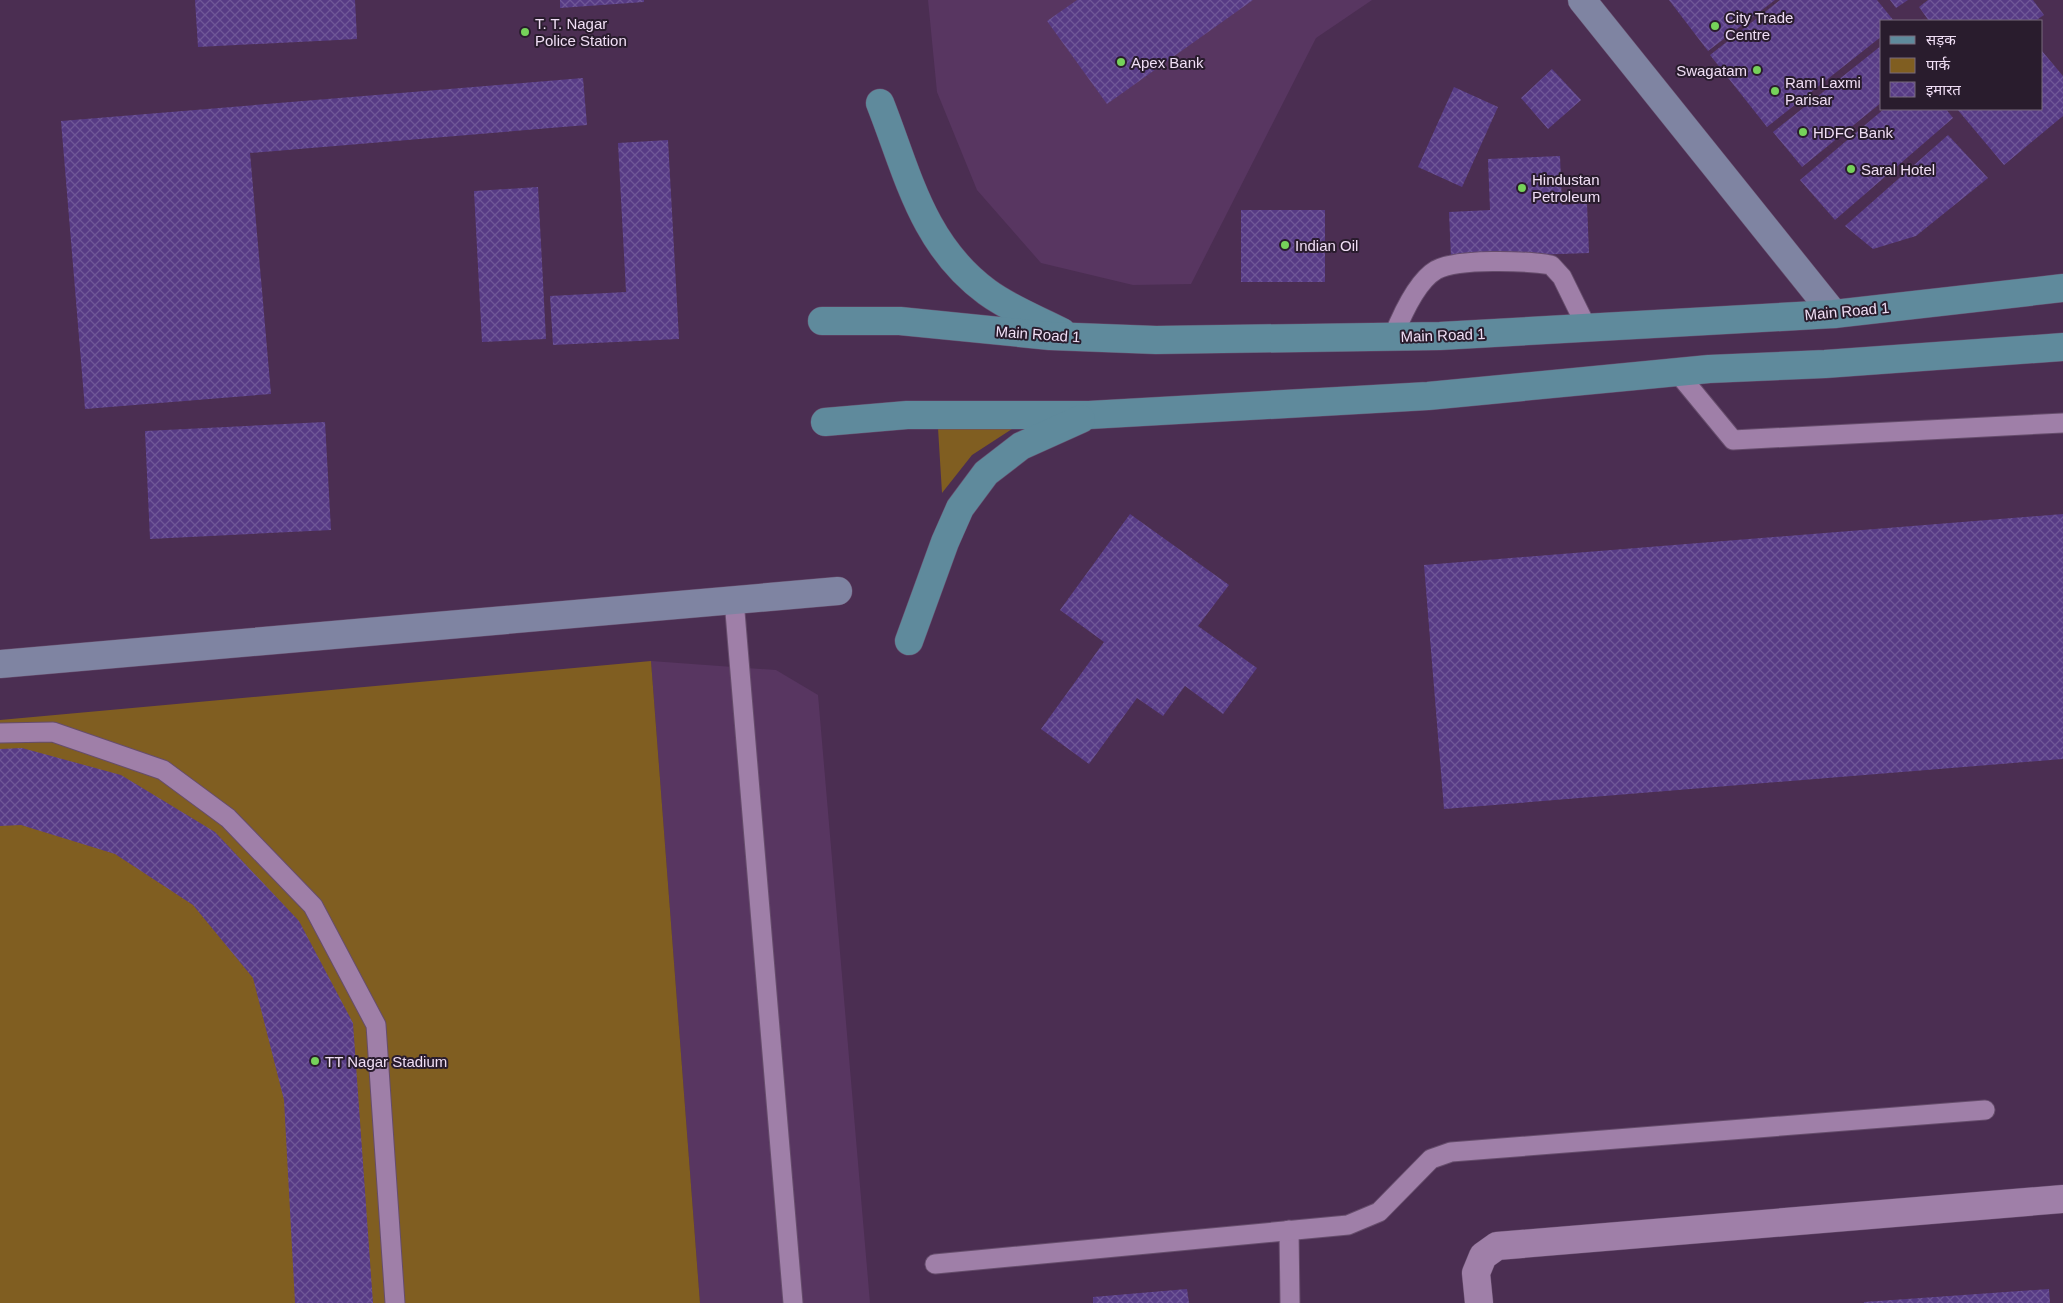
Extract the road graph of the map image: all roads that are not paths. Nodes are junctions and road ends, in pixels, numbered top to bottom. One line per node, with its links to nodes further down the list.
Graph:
1 (1582, 0): 4 (street)
2 (880, 103): 7 (main road)
3 (2063, 288): 4 (main road, Main Road 1)
4 (1834, 314): 6 (main road, Main Road 1)
5 (822, 321): 7 (main road, Main Road 1)
6 (1587, 328): 8 (main road, Main Road 1); 8 (lane)
7 (1073, 337): 8 (main road, Main Road 1)
8 (1392, 337)
9 (2063, 347): 10 (main road)
10 (1677, 372): 11 (main road); 13 (lane)
11 (1090, 415): 12 (main road); 16 (main road)
12 (825, 422)
13 (2063, 423)
14 (838, 591): 15 (street)
15 (734, 600): 17 (street); 24 (lane)
16 (909, 641)
17 (0, 664)
18 (0, 733): 23 (lane)
19 (1985, 1110): 21 (lane)
20 (2063, 1199): 26 (street)
21 (1290, 1230): 22 (lane); 25 (lane)
22 (935, 1264)
23 (395, 1303)
24 (793, 1303)
25 (1290, 1303)
26 (1479, 1303)

